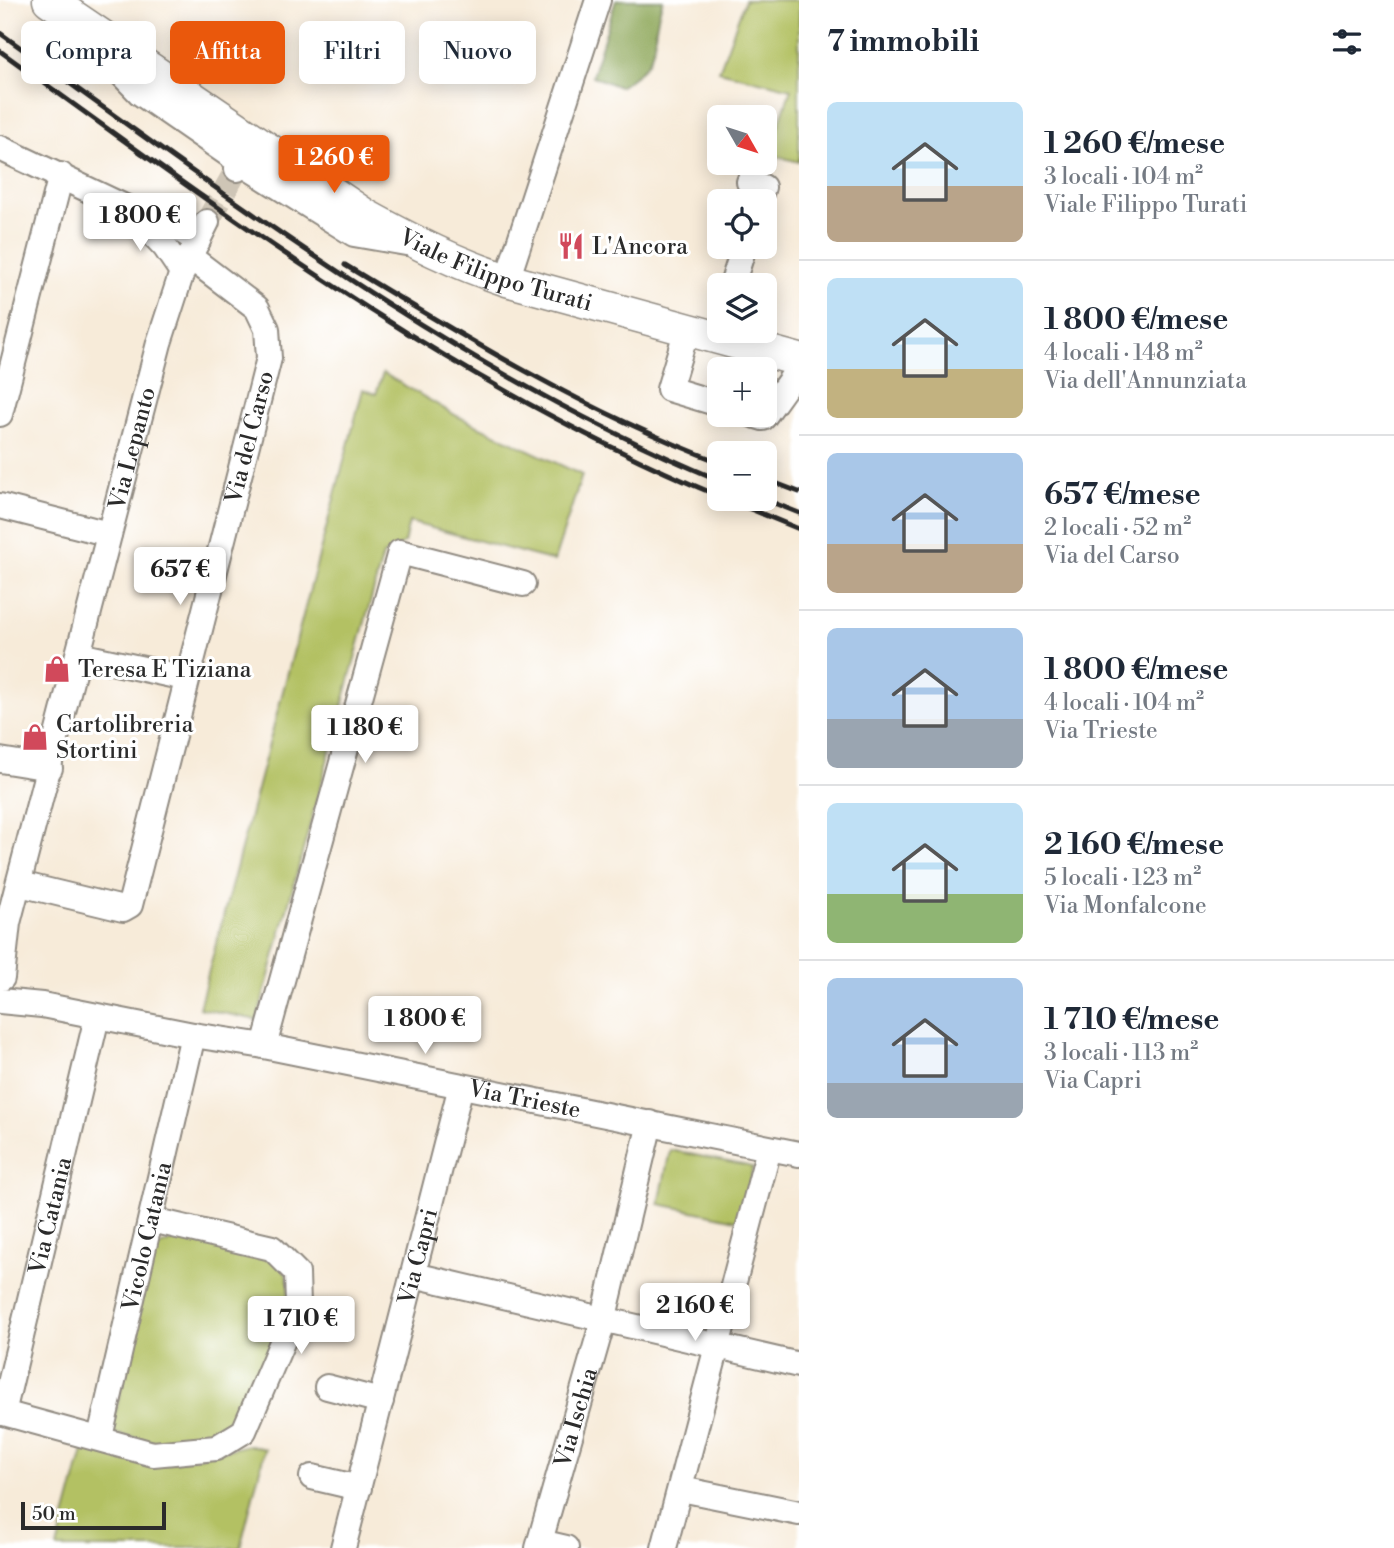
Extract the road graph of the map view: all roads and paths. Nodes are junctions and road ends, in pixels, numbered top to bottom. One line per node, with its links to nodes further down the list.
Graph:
1 (598, 0): 8 (street)
2 (52, 2): 6 (main road, Viale Filippo Turati); 6 (street)
3 (0, 148): 4 (street)
4 (61, 176): 5 (street); 15 (street)
5 (130, 209): 7 (street); 7 (street)
6 (420, 245): 8 (main road, Viale Filippo Turati)
7 (194, 248): 17 (street, Via Lepanto); 20 (street, Via del Carso)
8 (507, 280): 9 (main road, Viale Filippo Turati)
9 (707, 330): 14 (street)
10 (747, 343): 11 (main road, Viale Filippo Turati)
11 (799, 360)
12 (799, 368): 13 (street)
13 (777, 399)
14 (707, 400)
15 (0, 414)
16 (0, 506): 17 (street)
17 (108, 534): 19 (street, Via Lepanto)
18 (523, 584): 28 (street)
19 (79, 655): 20 (street); 22 (street, Via Lepanto)
20 (185, 678): 23 (street, Via del Carso)
21 (0, 760): 22 (street)
22 (50, 768): 23 (street, Via Lepanto)
23 (20, 884): 24 (street, Via Lepanto)
24 (4, 930): 25 (street, Via Lepanto)
25 (1, 988): 26 (street, Via Trieste)
26 (97, 1017): 27 (street, Via Trieste); 40 (street, Via Catania)
27 (193, 1035): 28 (street, Via Trieste); 33 (street, Vicolo Catania)
28 (264, 1046): 29 (street, Via Trieste)
29 (461, 1086): 30 (street, Via Trieste); 34 (street, Via Capri)
30 (650, 1123): 31 (street, Via Trieste); 35 (street, Via Ischia)
31 (769, 1149): 32 (street, Via Trieste); 36 (street)
32 (799, 1154)
33 (152, 1220): 41 (street, Vicolo Catania); 41 (street)
34 (414, 1275): 35 (street); 39 (street, Via Capri)
35 (603, 1321): 36 (street); 46 (street, Via Ischia)
36 (718, 1347): 37 (street); 44 (street)
37 (799, 1365)
38 (327, 1387): 39 (street)
39 (381, 1401): 43 (street, Via Capri)
40 (2, 1412): 41 (street)
41 (100, 1437)
42 (312, 1477): 43 (street)
43 (359, 1488): 47 (street, Via Capri)
44 (681, 1489): 45 (street); 49 (street)
45 (799, 1514)
46 (539, 1545): 48 (street)
47 (343, 1548)
48 (566, 1548)
49 (664, 1548)

